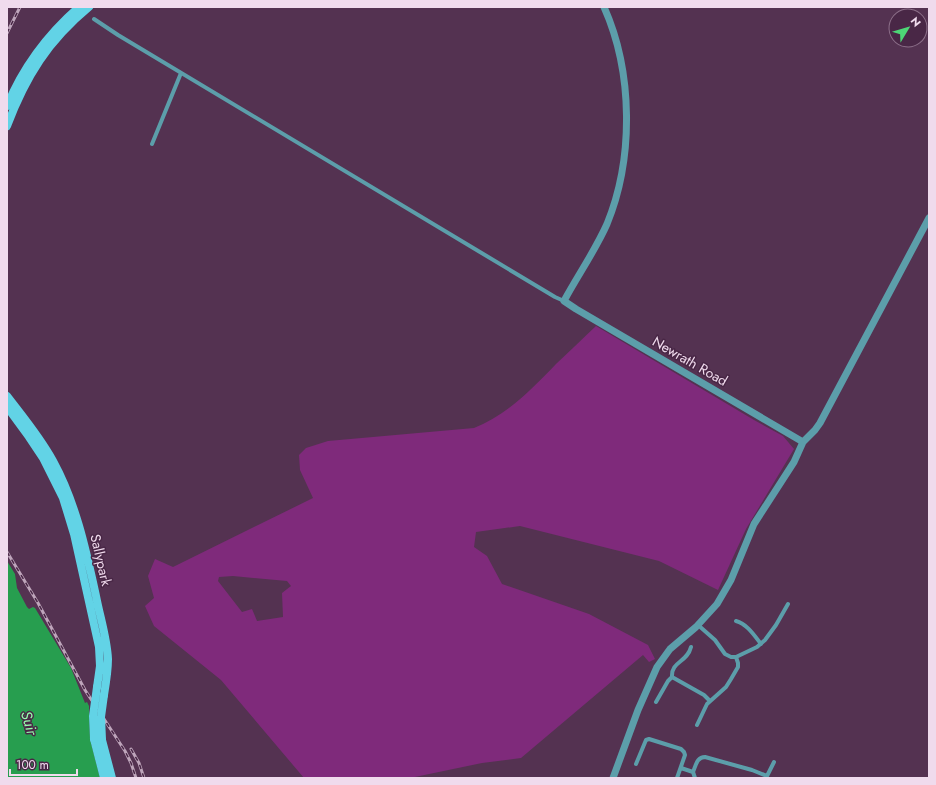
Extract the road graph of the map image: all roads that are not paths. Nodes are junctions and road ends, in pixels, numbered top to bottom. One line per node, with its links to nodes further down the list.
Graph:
1 (79, 7): 6 (main road)
2 (89, 7): 7 (main road)
3 (604, 7): 10 (street)
4 (94, 19): 5 (street)
5 (181, 73): 8 (street); 10 (street)
6 (7, 106)
7 (7, 126)
8 (152, 144)
9 (929, 218): 12 (street)
10 (564, 301): 12 (street, Newrath Road)
11 (8, 402): 23 (main road, Sallypark, bridge); 23 (main road, Sallypark, bridge)
12 (803, 442): 15 (street)
13 (788, 604): 16 (street)
14 (736, 621): 16 (street)
15 (698, 625): 18 (street); 31 (street)
16 (761, 644): 18 (street)
17 (690, 647): 19 (street)
18 (736, 657): 20 (street)
19 (672, 677): 20 (street); 21 (street)
20 (710, 701): 22 (street)
21 (656, 702)
22 (697, 725)
23 (98, 740): 29 (main road); 30 (main road)
24 (774, 762): 28 (street)
25 (636, 764): 26 (street)
26 (681, 768): 27 (street); 32 (street)
27 (693, 772): 28 (street); 33 (street)
28 (766, 777)
29 (104, 778)
30 (112, 778)
31 (613, 778)
32 (677, 778)
33 (696, 778)

